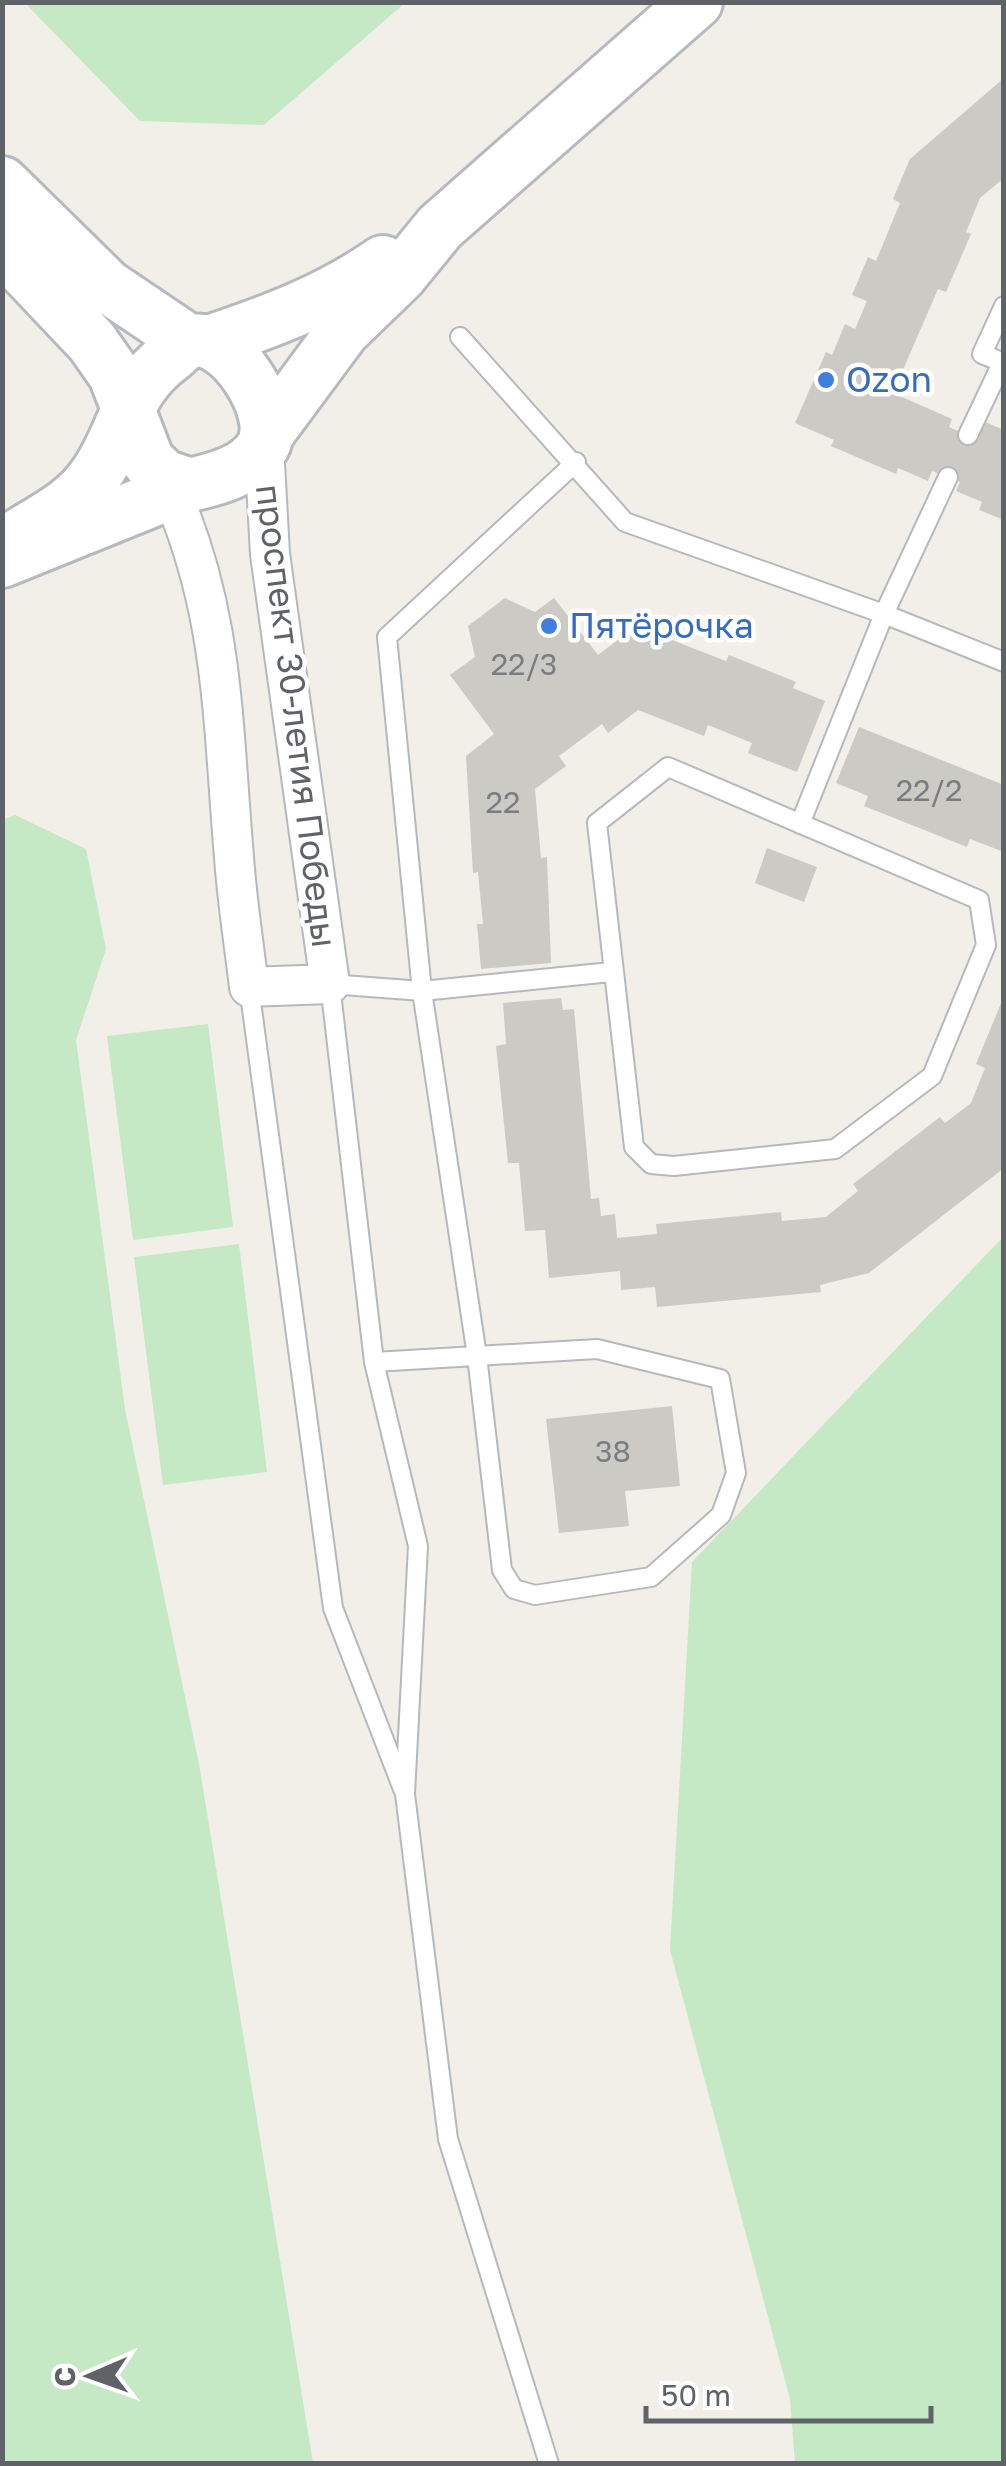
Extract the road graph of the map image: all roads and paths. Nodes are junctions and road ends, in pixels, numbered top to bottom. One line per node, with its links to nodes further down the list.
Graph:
1 (696, 2): 3 (main road)
2 (2, 183): 7 (main road)
3 (440, 228): 7 (main road); 11 (main road)
4 (2, 247): 9 (main road)
5 (1004, 306): 8 (lane)
6 (460, 337): 12 (lane)
7 (199, 342): 9 (main road); 11 (main road)
8 (1003, 363): 10 (lane)
9 (128, 402): 14 (main road); 15 (main road)
10 (968, 435)
11 (265, 440): 14 (main road); 21 (street, проспект 30-летия Победы)
12 (576, 462): 17 (lane); 23 (lane)
13 (948, 477): 17 (lane)
14 (175, 484): 16 (main road); 22 (street, проспект 30-летия Победы)
15 (2, 546)
16 (2, 561)
17 (884, 614): 18 (lane); 19 (lane)
18 (1004, 662)
19 (800, 824): 20 (lane); 20 (lane)
20 (611, 972): 23 (lane)
21 (330, 984): 22 (street, проспект 30-летия Победы); 23 (lane); 25 (lane)
22 (249, 987): 26 (lane)
23 (422, 991): 24 (lane)
24 (477, 1356): 24 (lane); 25 (lane)
25 (374, 1362): 26 (lane)
26 (405, 1794): 27 (lane)
27 (549, 2464)

